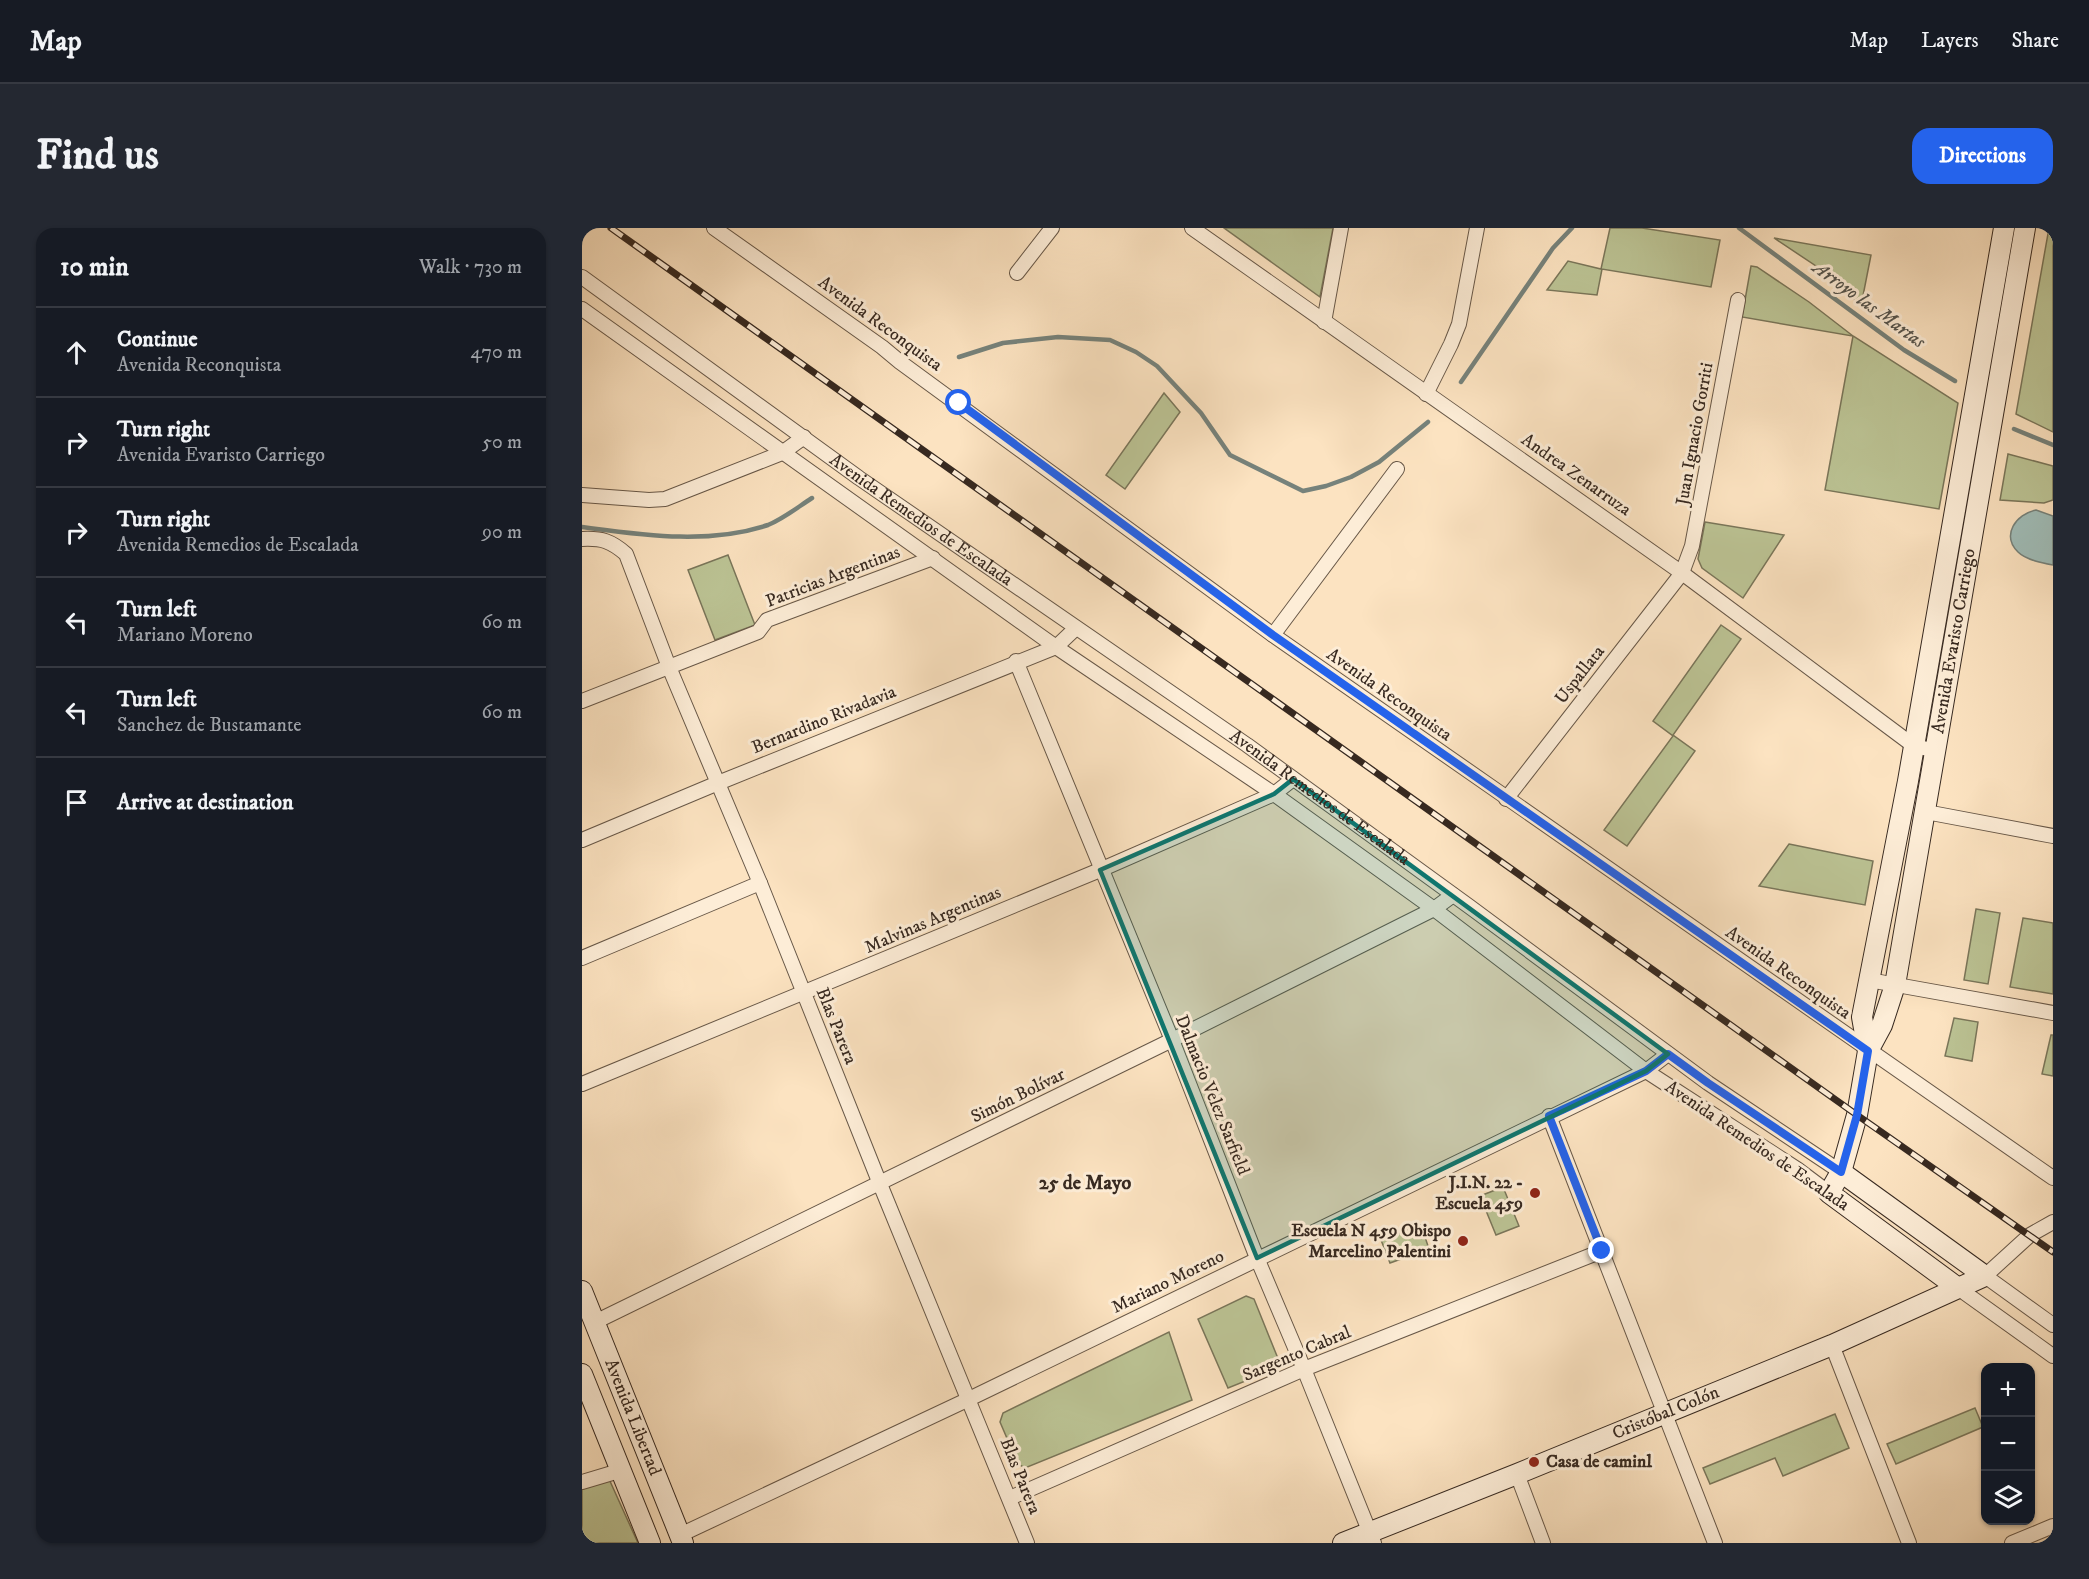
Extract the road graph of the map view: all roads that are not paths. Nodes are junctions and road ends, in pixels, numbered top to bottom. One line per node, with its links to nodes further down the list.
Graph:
1 (714, 228): 22 (street, Avenida Reconquista)
2 (1052, 228): 8 (street)
3 (1192, 228): 12 (street, Andrea Zenarruza)
4 (1341, 228): 12 (street)
5 (1477, 228): 13 (street)
6 (2004, 228): 27 (street, Avenida Evaristo Carriego)
7 (2025, 228): 28 (street, Avenida Evaristo Carriego)
8 (1017, 273)
9 (582, 277): 14 (street, Avenida Remedios de Escalada)
10 (1738, 300): 20 (street, Juan Ignacio Gorriti)
11 (582, 309): 15 (street, Avenida Remedios de Escalada)
12 (1324, 322): 13 (street, Andrea Zenarruza)
13 (1426, 394): 20 (street, Andrea Zenarruza)
14 (806, 439): 15 (street); 21 (street, Avenida Remedios de Escalada)
15 (782, 453): 17 (street); 19 (street, Avenida Remedios de Escalada)
16 (1397, 469): 22 (street)
17 (582, 495)
18 (589, 539): 25 (street, Blas Parera)
19 (933, 558): 23 (street, Avenida Remedios de Escalada); 25 (street, Patricias Argentinas)
20 (1682, 573): 27 (street, Andrea Zenarruza); 32 (street, Uspallata)
21 (1076, 628): 23 (street, Bernardino Rivadavia); 29 (street, Avenida Remedios de Escalada)
22 (1273, 635): 32 (street, Avenida Reconquista)
23 (1056, 647): 24 (street, Bernardino Rivadavia); 31 (street, Avenida Remedios de Escalada)
24 (1016, 662): 30 (street, Bernardino Rivadavia); 36 (street, Dalmacio Velez Sarfield)
25 (669, 667): 26 (street, Patricias Argentinas); 30 (street, Blas Parera)
26 (582, 701)
27 (1914, 746): 28 (street, Andrea Zenarruza); 41 (street, Avenida Evaristo Carriego)
28 (1936, 751): 33 (street, Avenida Evaristo Carriego)
29 (1293, 779): 31 (street, Malvinas Argentinas); 38 (street, Avenida Remedios de Escalada)
30 (718, 783): 35 (street, Bernardino Rivadavia); 37 (street, Blas Parera)
31 (1274, 794): 36 (street, Malvinas Argentinas); 39 (street, Avenida Remedios de Escalada)
32 (1506, 799): 46 (street, Avenida Reconquista)
33 (1926, 812): 34 (street); 42 (street, Avenida Evaristo Carriego)
34 (2053, 836)
35 (582, 840)
36 (1100, 870): 43 (street, Malvinas Argentinas); 45 (street, Dalmacio Velez Sarfield)
37 (760, 883): 40 (street); 43 (street, Blas Parera)
38 (1454, 895): 39 (street, Simón Bolívar); 47 (street, Avenida Remedios de Escalada)
39 (1434, 909): 45 (street, Simón Bolívar); 48 (street, Avenida Remedios de Escalada)
40 (582, 958)
41 (1869, 980): 42 (street); 46 (street, Avenida Evaristo Carriego)
42 (1895, 985): 44 (street); 46 (street, Avenida Evaristo Carriego)
43 (803, 993): 49 (street, Malvinas Argentinas); 53 (street, Blas Parera)
44 (2053, 1013)
45 (1172, 1040): 53 (street, Simón Bolívar); 57 (street, Dalmacio Velez Sarfield)
46 (1868, 1051): 51 (street, Avenida Evaristo Carriego); 52 (street, Avenida Reconquista)
47 (1668, 1054): 48 (street, Mariano Moreno); 51 (street, Avenida Remedios de Escalada)
48 (1646, 1071): 50 (street, Mariano Moreno); 54 (street, Avenida Remedios de Escalada)
49 (582, 1084)
50 (1549, 1116): 56 (street); 57 (street, Mariano Moreno)
51 (1841, 1172): 54 (street, Avenida Evaristo Carriego); 58 (street, Avenida Remedios de Escalada)
52 (2053, 1178)
53 (880, 1184): 61 (street, Simón Bolívar); 67 (street, Blas Parera)
54 (1829, 1193): 59 (street, Avenida Remedios de Escalada)
55 (2053, 1222): 58 (street)
56 (1602, 1251): 65 (street, Sargento Cabral); 69 (street)
57 (1257, 1258): 65 (street, Dalmacio Velez Sarfield); 67 (street, Mariano Moreno)
58 (1985, 1276): 59 (street, Cristóbal Colón); 62 (street, Avenida Remedios de Escalada)
59 (1958, 1288): 63 (street, Cristóbal Colón); 64 (street, Avenida Remedios de Escalada)
60 (582, 1291): 61 (street, Avenida Libertad)
61 (595, 1322): 76 (street, Avenida Libertad)
62 (2053, 1325)
63 (1832, 1344): 69 (street, Cristóbal Colón); 82 (street)
64 (2053, 1356)
65 (1304, 1369): 73 (street, Sargento Cabral); 75 (street, Dalmacio Velez Sarfield)
66 (582, 1374): 68 (street, Avenida Libertad)
67 (969, 1399): 73 (street, Blas Parera); 76 (street, Mariano Moreno)
68 (588, 1407): 70 (street, Avenida Libertad)
69 (1663, 1413): 71 (street, Cristóbal Colón); 81 (street)
70 (619, 1471): 72 (street); 77 (street, Avenida Libertad)
71 (1517, 1474): 75 (street, Cristóbal Colón); 80 (street)
72 (582, 1482)
73 (1010, 1498): 78 (street, Blas Parera)
74 (2053, 1526): 83 (street)
75 (1372, 1537): 79 (street, Cristóbal Colón)
76 (682, 1539)
77 (650, 1543)
78 (1027, 1543)
79 (1343, 1543)
80 (1543, 1543)
81 (1715, 1543)
82 (1909, 1543)
83 (2012, 1543)

